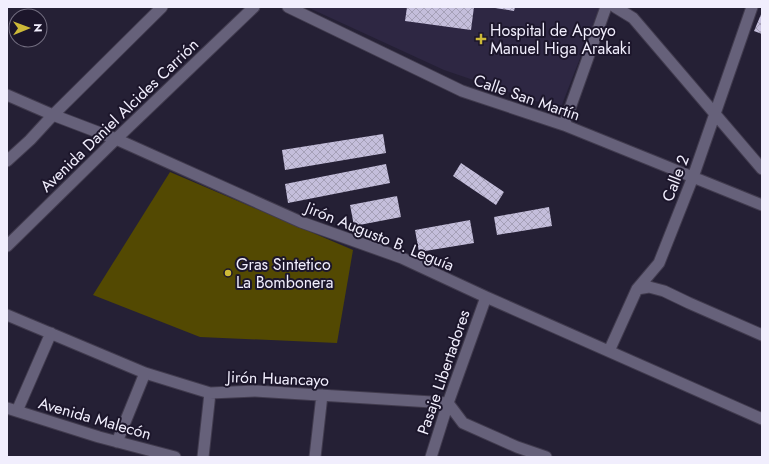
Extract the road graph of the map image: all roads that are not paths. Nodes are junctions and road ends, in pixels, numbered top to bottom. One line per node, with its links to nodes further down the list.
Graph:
1 (162, 7): 9 (street)
2 (254, 7): 11 (street, Avenida Daniel Alcides Carrión)
3 (288, 7): 10 (street, Calle San Martín)
4 (606, 7): 10 (street)
5 (615, 7): 8 (street)
6 (752, 7): 8 (street, Calle 2)
7 (7, 95): 9 (street, Jirón Augusto B. Leguía)
8 (715, 114): 13 (street); 14 (street, Calle 2)
9 (53, 115): 11 (street, Jirón Augusto B. Leguía); 12 (street)
10 (564, 125): 14 (street, Calle San Martín)
11 (116, 140): 16 (street, Avenida Daniel Alcides Carrión); 18 (street, Jirón Augusto B. Leguía)
12 (7, 161)
13 (762, 169)
14 (693, 177): 15 (street, Calle San Martín); 17 (street, Calle 2)
15 (762, 205)
16 (7, 246)
17 (637, 289): 21 (street); 22 (street, Calle 2)
18 (486, 297): 22 (street, Jirón Augusto B. Leguía); 26 (street, Pasaje Libertadores)
19 (7, 315): 20 (street, Jirón Huancayo)
20 (51, 333): 23 (street, Jirón Huancayo); 27 (street)
21 (762, 334)
22 (609, 351): 28 (street, Jirón Augusto B. Leguía)
23 (145, 373): 24 (street, Jirón Huancayo); 29 (street)
24 (210, 393): 25 (street, Jirón Huancayo); 31 (street)
25 (322, 395): 26 (street, Jirón Huancayo); 32 (street)
26 (448, 403): 33 (street, Pasaje Libertadores); 34 (street)
27 (12, 410): 29 (street, Avenida Malecón)
28 (762, 419)
29 (117, 442): 30 (street, Avenida Malecón)
30 (175, 457)
31 (202, 457)
32 (315, 457)
33 (431, 457)
34 (546, 457)

